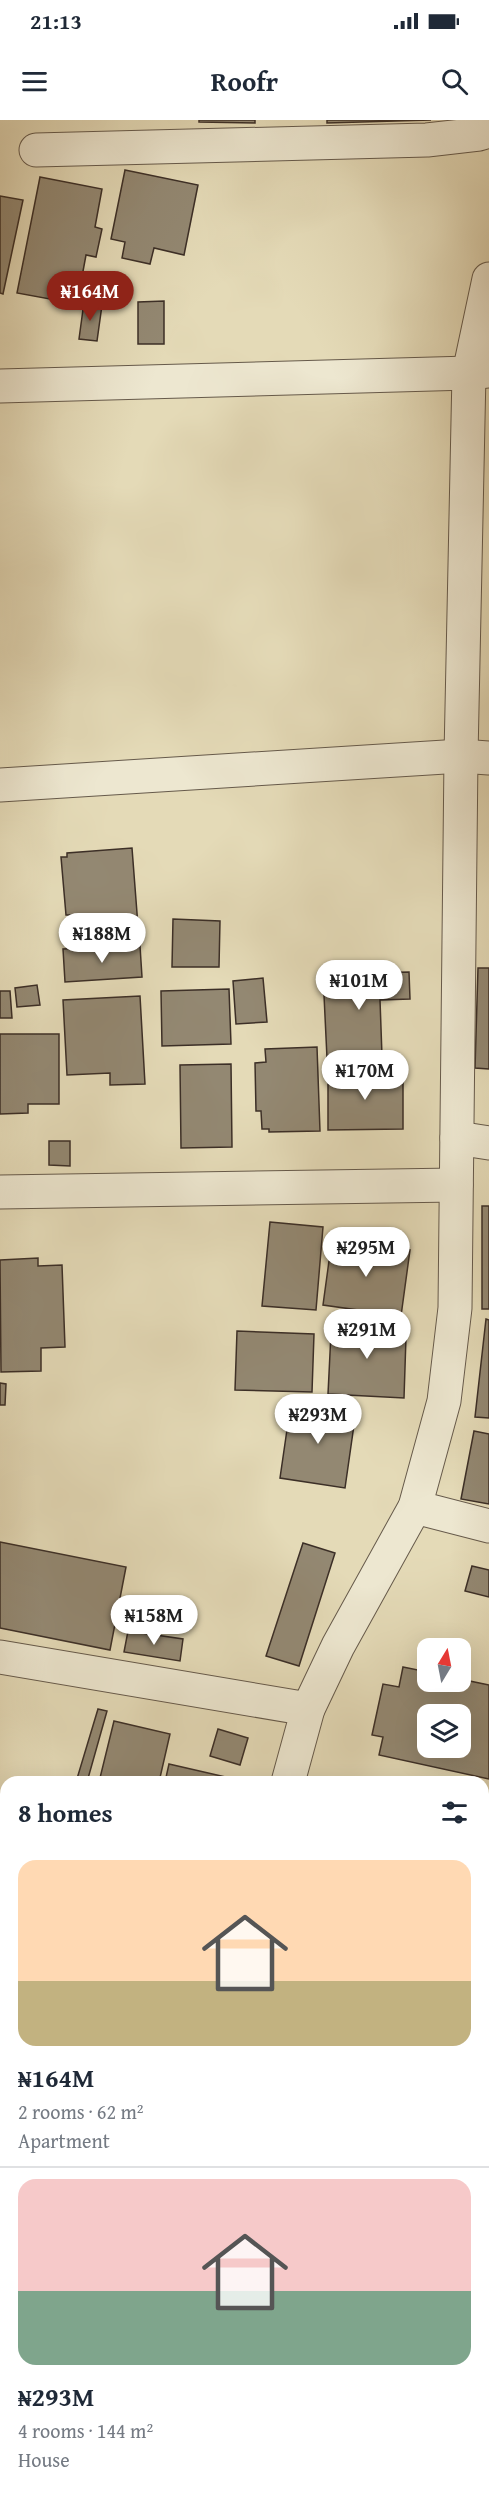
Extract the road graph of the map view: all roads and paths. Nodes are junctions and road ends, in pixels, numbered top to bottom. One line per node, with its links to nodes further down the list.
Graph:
1 (489, 131): 2 (street)
2 (36, 150)
3 (489, 279): 4 (street)
4 (479, 372): 5 (street); 6 (street)
5 (0, 386)
6 (475, 757): 7 (street); 8 (street)
7 (0, 785)
8 (457, 1138): 9 (street); 10 (street)
9 (489, 1143)
10 (456, 1185): 11 (street); 12 (street)
11 (0, 1192)
12 (415, 1507): 13 (street); 15 (street)
13 (489, 1526)
14 (0, 1657): 15 (street)
15 (308, 1709): 16 (street)
16 (290, 1776)

